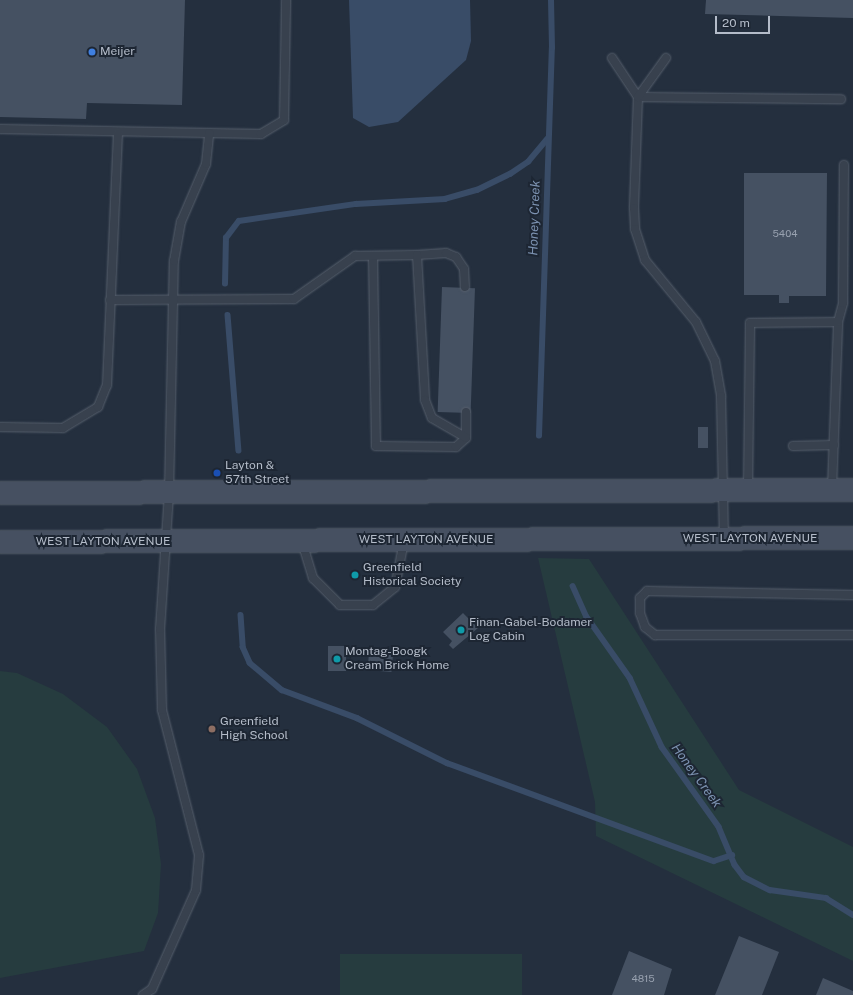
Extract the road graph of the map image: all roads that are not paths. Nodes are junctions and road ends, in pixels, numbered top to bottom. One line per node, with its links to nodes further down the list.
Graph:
1 (286, 0): 8 (lane)
2 (612, 58): 4 (lane)
3 (666, 58): 4 (lane)
4 (638, 97): 5 (lane); 23 (lane)
5 (841, 99)
6 (0, 129): 7 (lane)
7 (118, 132): 8 (lane); 13 (lane)
8 (209, 133): 14 (lane)
9 (844, 165): 15 (lane)
10 (417, 254): 11 (lane); 12 (lane); 18 (lane)
11 (373, 256): 14 (lane); 18 (lane)
12 (465, 287)
13 (110, 300): 14 (lane); 17 (lane)
14 (172, 300): 24 (lane)
15 (838, 322): 19 (lane); 21 (lane)
16 (466, 412): 18 (lane)
17 (0, 427)
18 (466, 438)
19 (834, 445): 20 (lane); 22 (lane)
20 (793, 446)
21 (748, 490): 22 (main road); 23 (main road)
22 (843, 490)
23 (724, 491): 24 (main road); 27 (lane)
24 (169, 493): 25 (main road); 29 (lane)
25 (0, 494)
26 (853, 538): 27 (main road, WEST LAYTON AVENUE)
27 (724, 539): 28 (main road, WEST LAYTON AVENUE)
28 (404, 540): 30 (main road, WEST LAYTON AVENUE); 30 (lane)
29 (163, 541): 30 (main road, WEST LAYTON AVENUE); 31 (main road, WEST LAYTON AVENUE); 34 (lane)
30 (301, 541)
31 (0, 542)
32 (853, 595): 33 (lane)
33 (853, 634)
34 (143, 995)

